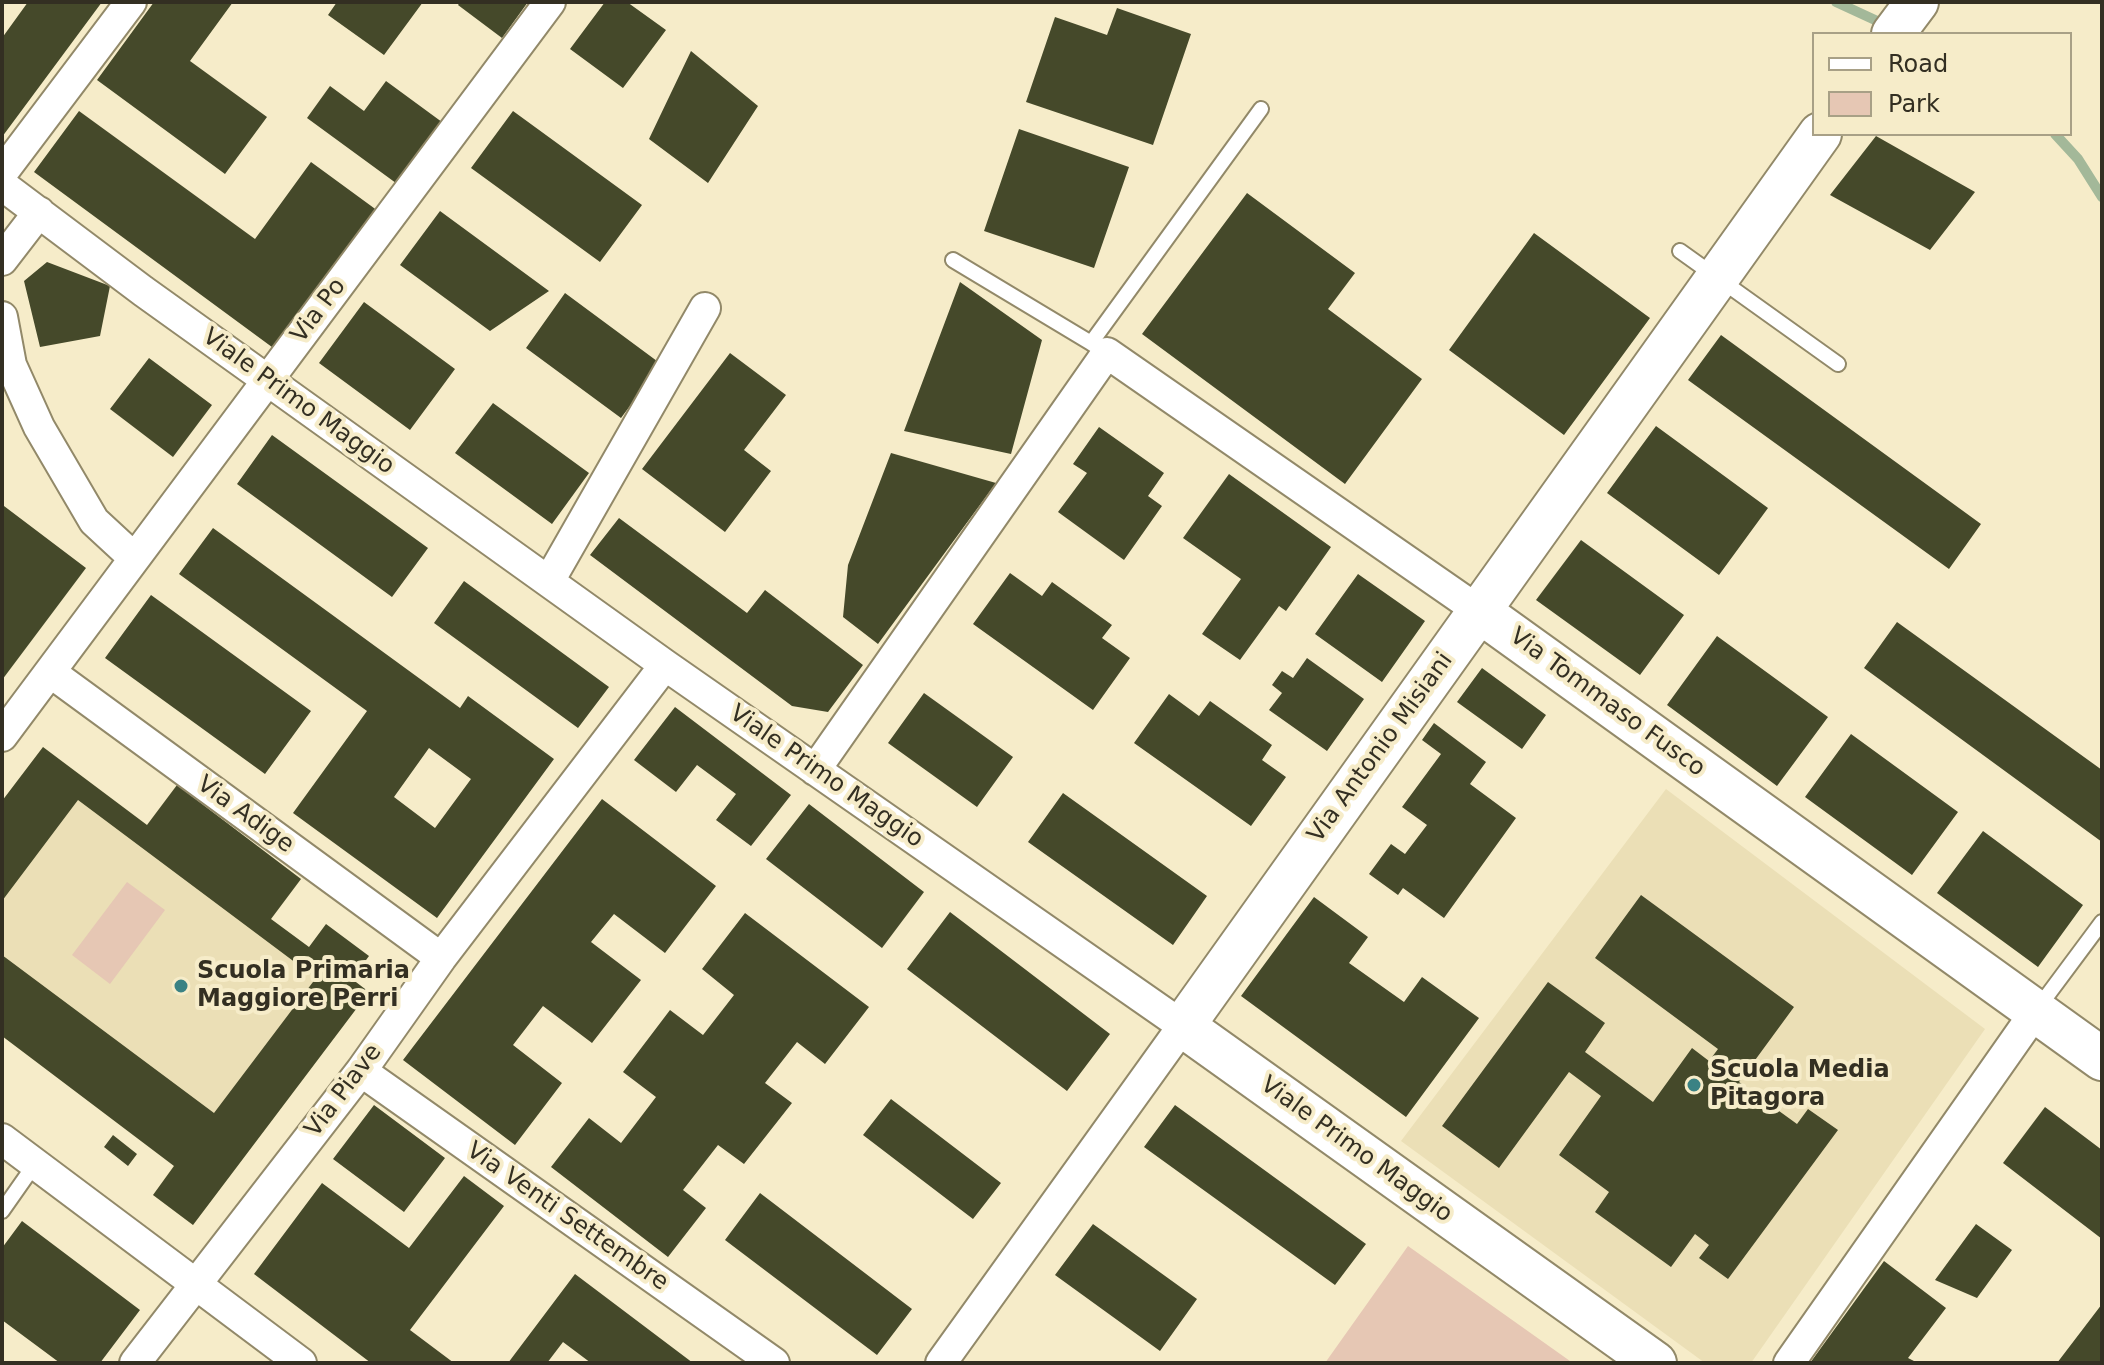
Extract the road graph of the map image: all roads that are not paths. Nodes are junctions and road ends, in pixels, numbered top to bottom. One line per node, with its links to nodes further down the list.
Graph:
1 (131, 2): 7 (street)
2 (550, 2): 18 (street, Via Po)
3 (1917, 2): 4 (street)
4 (1894, 32)
5 (1261, 109): 16 (lane)
6 (1819, 136): 13 (street, Via Antonio Misiani)
7 (2, 173)
8 (2, 185): 9 (street, Viale Primo Maggio)
9 (39, 212): 11 (street); 18 (street, Viale Primo Maggio)
10 (1680, 251): 13 (lane)
11 (2, 260)
12 (953, 260): 16 (lane)
13 (1719, 276): 17 (lane); 21 (street, Via Antonio Misiani)
14 (705, 308): 20 (street)
15 (2, 317): 19 (street)
16 (1099, 348): 21 (street, Via Tommaso Fusco); 25 (street)
17 (1838, 364)
18 (268, 380): 19 (street, Via Po); 20 (street, Viale Primo Maggio)
19 (134, 558): 23 (street, Via Po)
20 (549, 581): 22 (street, Viale Primo Maggio)
21 (1479, 611): 28 (street, Via Tommaso Fusco); 29 (street, Via Antonio Misiani)
22 (665, 665): 25 (street, Viale Primo Maggio); 27 (street, Via Piave)
23 (50, 672): 24 (street, Via Po); 27 (street, Via Adige)
24 (2, 736)
25 (815, 770): 29 (street, Viale Primo Maggio)
26 (2102, 922): 28 (lane)
27 (441, 958): 31 (street, Via Piave)
28 (2036, 1011): 30 (street, Via Tommaso Fusco); 41 (street)
29 (1183, 1026): 39 (street, Via Antonio Misiani); 40 (street, Viale Primo Maggio)
30 (2102, 1059)
31 (361, 1071): 35 (street, Via Piave); 38 (street, Via Venti Settembre)
32 (2, 1139): 33 (street)
33 (35, 1164): 34 (lane); 35 (street)
34 (2, 1211)
35 (195, 1283): 36 (street, Via Piave); 37 (street)
36 (135, 1363)
37 (301, 1363)
38 (774, 1363)
39 (941, 1363)
40 (1655, 1363)
41 (1789, 1363)

